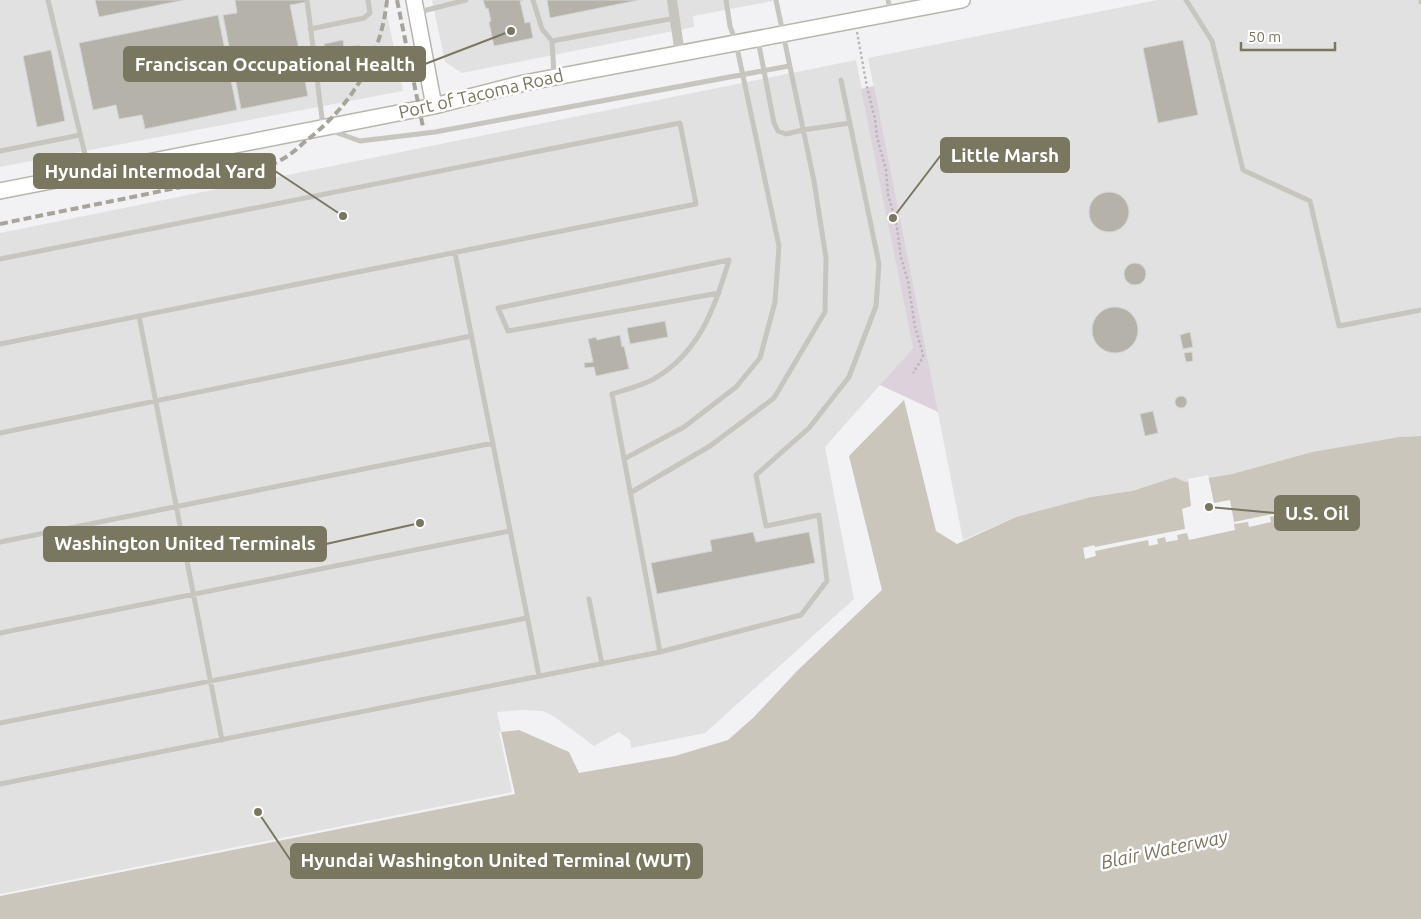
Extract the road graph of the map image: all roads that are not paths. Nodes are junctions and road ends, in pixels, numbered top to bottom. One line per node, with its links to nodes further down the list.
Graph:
1 (48, 0): 29 (lane)
2 (307, 0): 14 (lane)
3 (368, 0): 14 (lane)
4 (466, 0): 11 (lane)
5 (533, 0): 17 (lane)
6 (672, 0): 13 (street)
7 (726, 0): 18 (lane)
8 (776, 0): 15 (lane)
9 (962, 0): 12 (main road, Port of Tacoma Road)
10 (1186, 0): 36 (lane)
11 (415, 6): 25 (main road)
12 (890, 7): 15 (main road, Port of Tacoma Road)
13 (674, 18): 17 (lane); 19 (street)
14 (310, 29): 27 (lane)
15 (782, 34): 16 (main road, Port of Tacoma Road); 20 (lane)
16 (758, 40): 18 (main road, Port of Tacoma Road); 21 (lane)
17 (552, 41): 23 (lane)
18 (736, 43): 19 (main road, Port of Tacoma Road); 22 (lane)
19 (680, 54): 23 (main road, Port of Tacoma Road)
20 (789, 66): 21 (lane); 28 (lane)
21 (763, 71): 22 (lane); 28 (lane)
22 (742, 75): 27 (lane); 43 (lane)
23 (554, 78): 25 (main road, Port of Tacoma Road)
24 (841, 80): 26 (lane)
25 (434, 106): 27 (main road, Port of Tacoma Road)
26 (850, 123): 28 (lane); 52 (lane)
27 (324, 127): 31 (main road, Port of Tacoma Road)
28 (803, 130): 44 (lane)
29 (80, 135): 30 (lane); 31 (lane)
30 (0, 151)
31 (90, 174): 32 (main road, Port of Tacoma Road)
32 (0, 192)
33 (455, 252): 34 (lane); 37 (lane); 38 (lane)
34 (0, 259)
35 (719, 293): 35 (lane); 43 (lane)
36 (1421, 310)
37 (139, 316): 39 (lane); 40 (lane)
38 (471, 336): 40 (lane); 42 (lane)
39 (0, 344)
40 (156, 402): 41 (lane); 45 (lane)
41 (0, 433)
42 (493, 443): 45 (lane); 46 (lane)
43 (624, 459): 44 (lane)
44 (630, 493): 52 (lane)
45 (176, 507): 47 (lane); 48 (lane)
46 (510, 531): 48 (lane); 50 (lane)
47 (0, 542)
48 (194, 595): 51 (lane); 55 (lane)
49 (589, 599): 53 (lane)
50 (527, 618): 54 (lane); 55 (lane)
51 (0, 633)
52 (660, 652): 53 (lane)
53 (602, 664): 54 (lane)
54 (539, 676): 57 (lane)
55 (210, 681): 56 (lane); 57 (lane)
56 (0, 723)
57 (222, 740): 58 (lane)
58 (0, 784)

